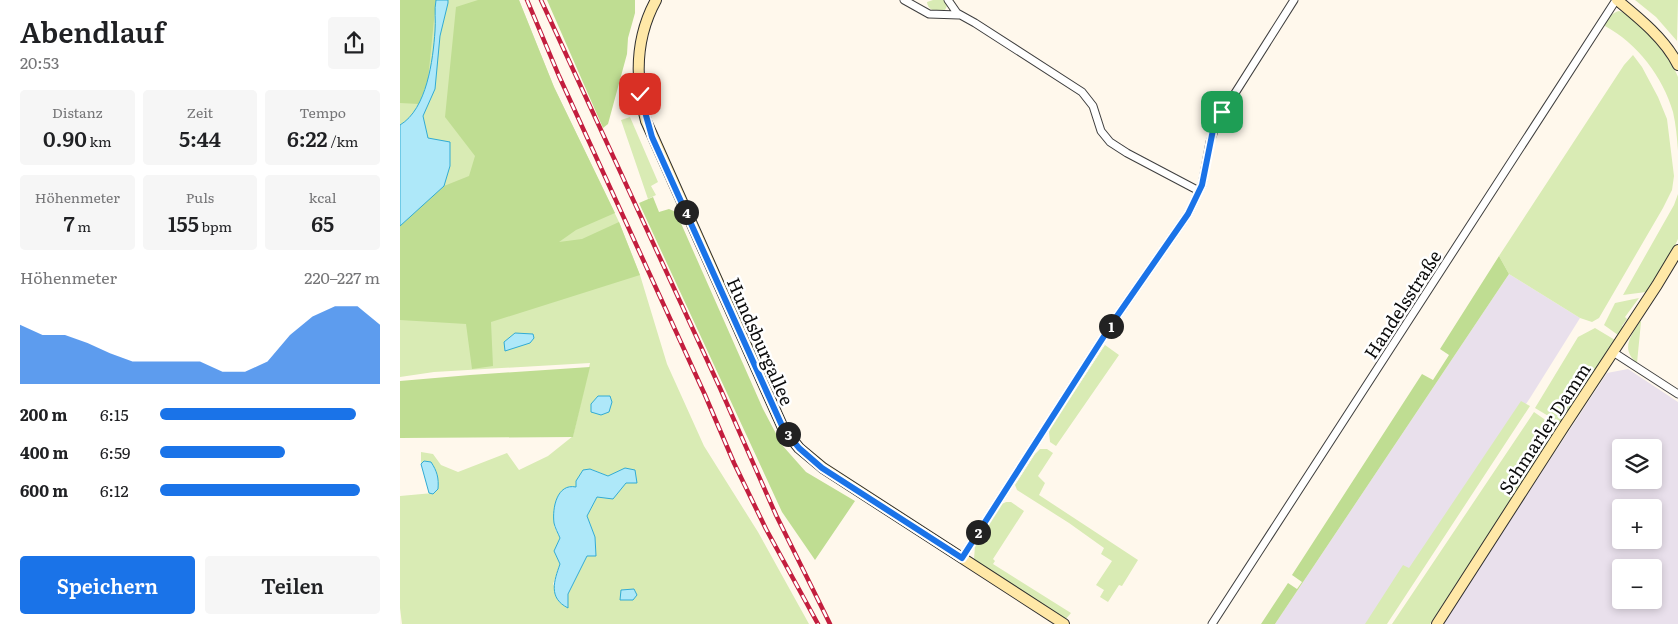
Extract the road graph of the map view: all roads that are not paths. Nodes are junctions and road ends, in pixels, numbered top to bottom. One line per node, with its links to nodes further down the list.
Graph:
1 (656, 0): 12 (street, Hundsburgallee)
2 (904, 0): 6 (street)
3 (948, 0): 6 (street)
4 (1294, 0): 8 (street)
5 (1616, 0): 7 (street); 14 (street, Handelsstraße)
6 (959, 15): 8 (street)
7 (1678, 66)
8 (1199, 192): 12 (street)
9 (1678, 250): 10 (street, Schmarler Damm)
10 (1613, 352): 11 (street); 15 (street, Schmarler Damm)
11 (1678, 394)
12 (962, 558): 13 (street, Hundsburgallee)
13 (1064, 624)
14 (1212, 624)
15 (1437, 624)

